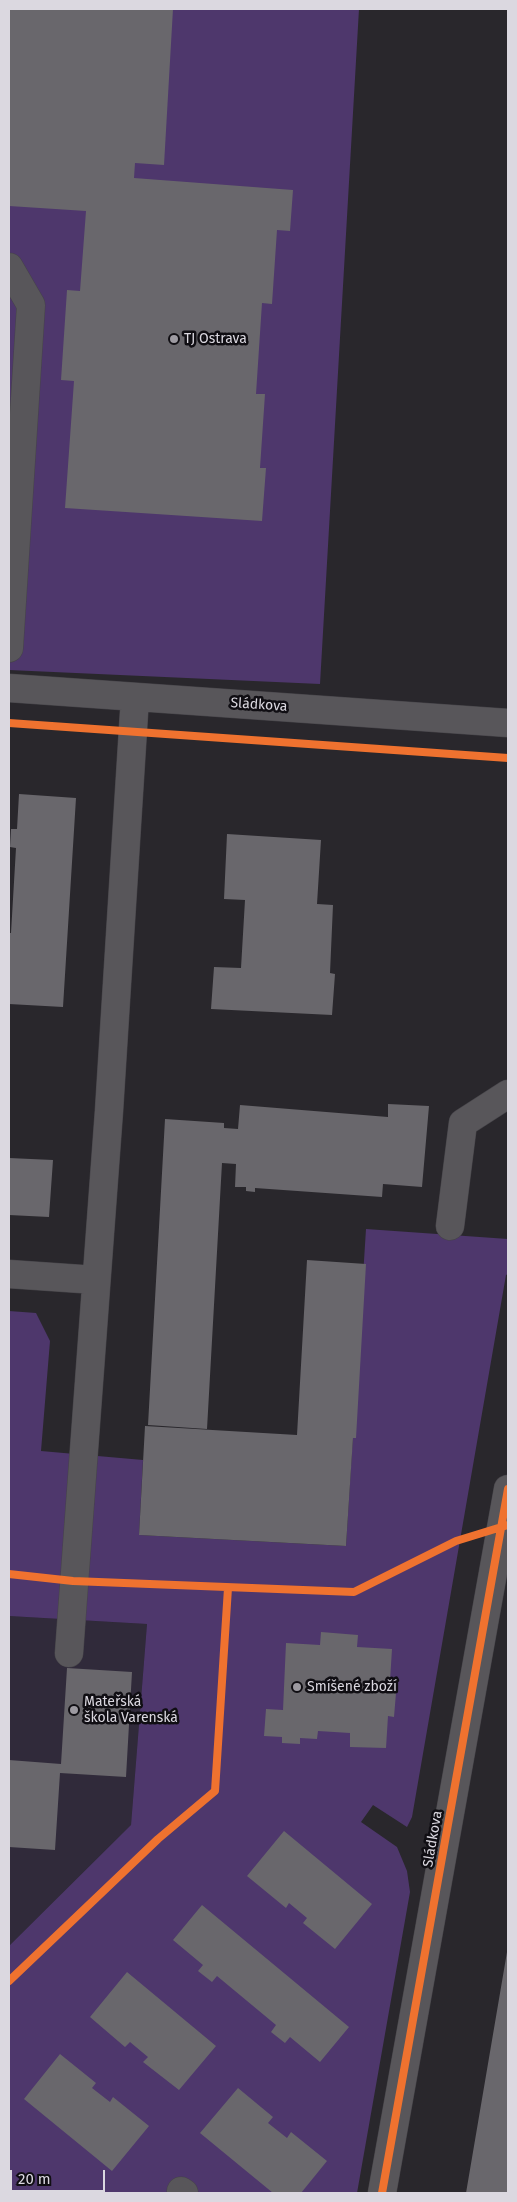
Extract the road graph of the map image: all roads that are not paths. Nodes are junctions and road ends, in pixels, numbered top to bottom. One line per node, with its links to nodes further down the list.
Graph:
1 (9, 268): 2 (street)
2 (9, 648)
3 (9, 688): 4 (street, Sládkova)
4 (135, 697): 5 (street, Sládkova); 9 (street)
5 (508, 723)
6 (508, 1094): 7 (street)
7 (450, 1226)
8 (9, 1274): 9 (street)
9 (96, 1280): 11 (street)
10 (508, 1489): 12 (street, Sládkova)
11 (69, 1653)
12 (382, 2193)

